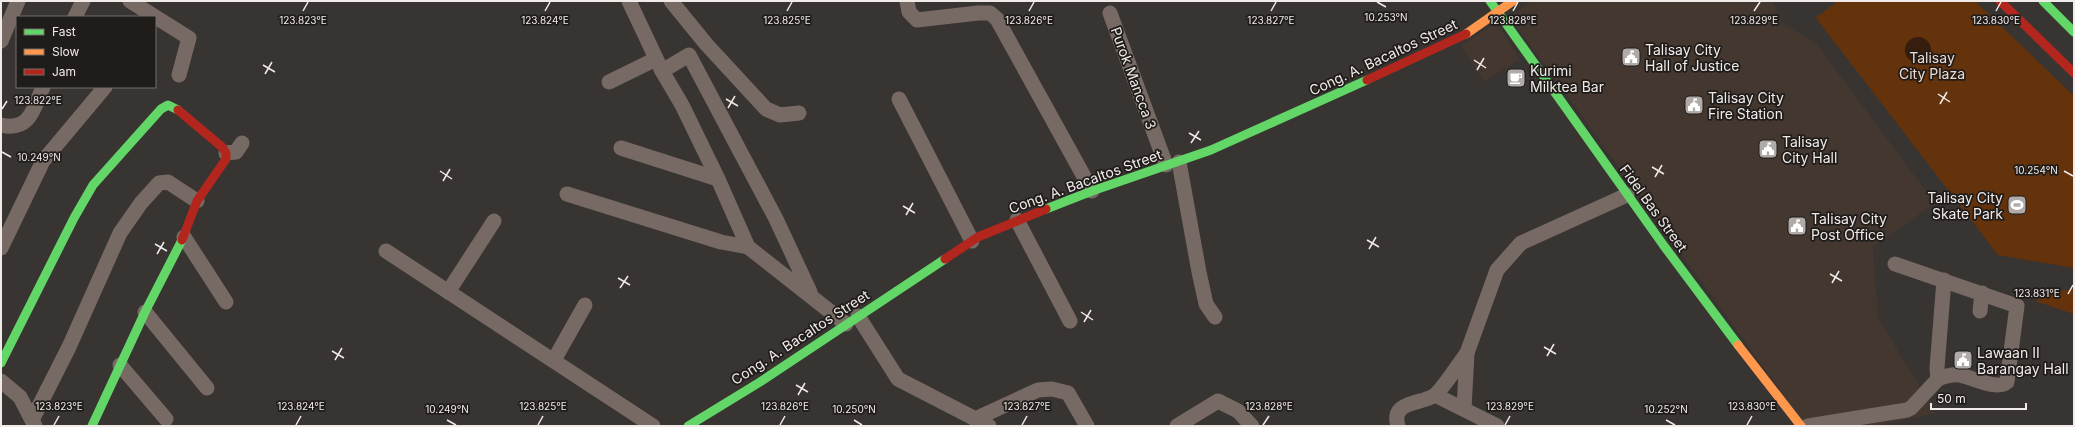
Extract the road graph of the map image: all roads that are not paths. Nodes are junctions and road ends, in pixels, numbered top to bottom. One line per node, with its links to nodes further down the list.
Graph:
1 (18, 1): 17 (street)
2 (83, 1): 13 (street)
3 (629, 1): 20 (street)
4 (671, 1): 18 (street)
5 (907, 1): 34 (street)
6 (1489, 1): 11 (main road, Fidel Bas Street)
7 (1513, 1): 11 (main road, Cong. A. Bacaltos Street)
8 (2000, 1): 21 (main road)
9 (2043, 1): 16 (main road)
10 (134, 8): 14 (street)
11 (1498, 13): 32 (main road, Cong. A. Bacaltos Street); 36 (main road, Fidel Bas Street)
12 (1110, 14): 32 (street, Purok Mancca 3)
13 (76, 16)
14 (149, 16)
15 (156, 20): 22 (street)
16 (2074, 32)
17 (1, 41)
18 (707, 45): 19 (street); 27 (street)
19 (689, 55): 20 (street); 49 (street)
20 (659, 65): 23 (street); 33 (street)
21 (2074, 73)
22 (179, 75)
23 (609, 82)
24 (43, 88): 28 (street)
25 (104, 88): 42 (street)
26 (898, 99): 41 (street)
27 (799, 113)
28 (1, 124)
29 (242, 143): 31 (street)
30 (621, 148): 33 (street)
31 (226, 153): 37 (main road); 59 (main road)
32 (1172, 164): 34 (main road, Cong. A. Bacaltos Street); 54 (street, Purok Mancca 3)
33 (718, 179): 43 (street)
34 (1092, 191): 38 (main road, Cong. A. Bacaltos Street)
35 (567, 194): 43 (street)
36 (1627, 195): 57 (street); 78 (main road, Fidel Bas Street)
37 (197, 201): 40 (main road); 68 (street)
38 (1017, 220): 41 (main road, Cong. A. Bacaltos Street); 56 (street)
39 (494, 221): 47 (street)
40 (184, 236): 50 (street); 53 (main road)
41 (972, 241): 55 (main road, Cong. A. Bacaltos Street)
42 (1, 248)
43 (748, 248): 49 (street)
44 (386, 251): 47 (street)
45 (1895, 264): 46 (street)
46 (1944, 280): 48 (street); 61 (street)
47 (448, 292): 58 (street)
48 (1982, 293): 52 (street); 61 (street)
49 (812, 295): 55 (street)
50 (226, 302)
51 (584, 305): 58 (street)
52 (1980, 311)
53 (145, 312): 60 (main road); 63 (street)
54 (1215, 317)
55 (852, 320): 67 (street); 72 (main road, Cong. A. Bacaltos Street)
56 (1070, 321)
57 (1467, 353): 64 (street); 65 (street)
58 (554, 360): 71 (street)
59 (1, 363)
60 (120, 365): 66 (street); 69 (main road)
61 (1938, 379): 79 (street)
62 (1, 381): 68 (street)
63 (207, 388)
64 (1435, 395): 65 (street); 77 (street)
65 (1464, 409): 70 (street)
66 (166, 418)
67 (974, 418): 73 (street); 74 (street)
68 (34, 423)
69 (98, 423)
70 (1488, 424)
71 (653, 426)
72 (688, 426)
73 (989, 426)
74 (1087, 426)
75 (1177, 426): 76 (street)
76 (1252, 426)
77 (1398, 426)
78 (1801, 426)
79 (1808, 426)

